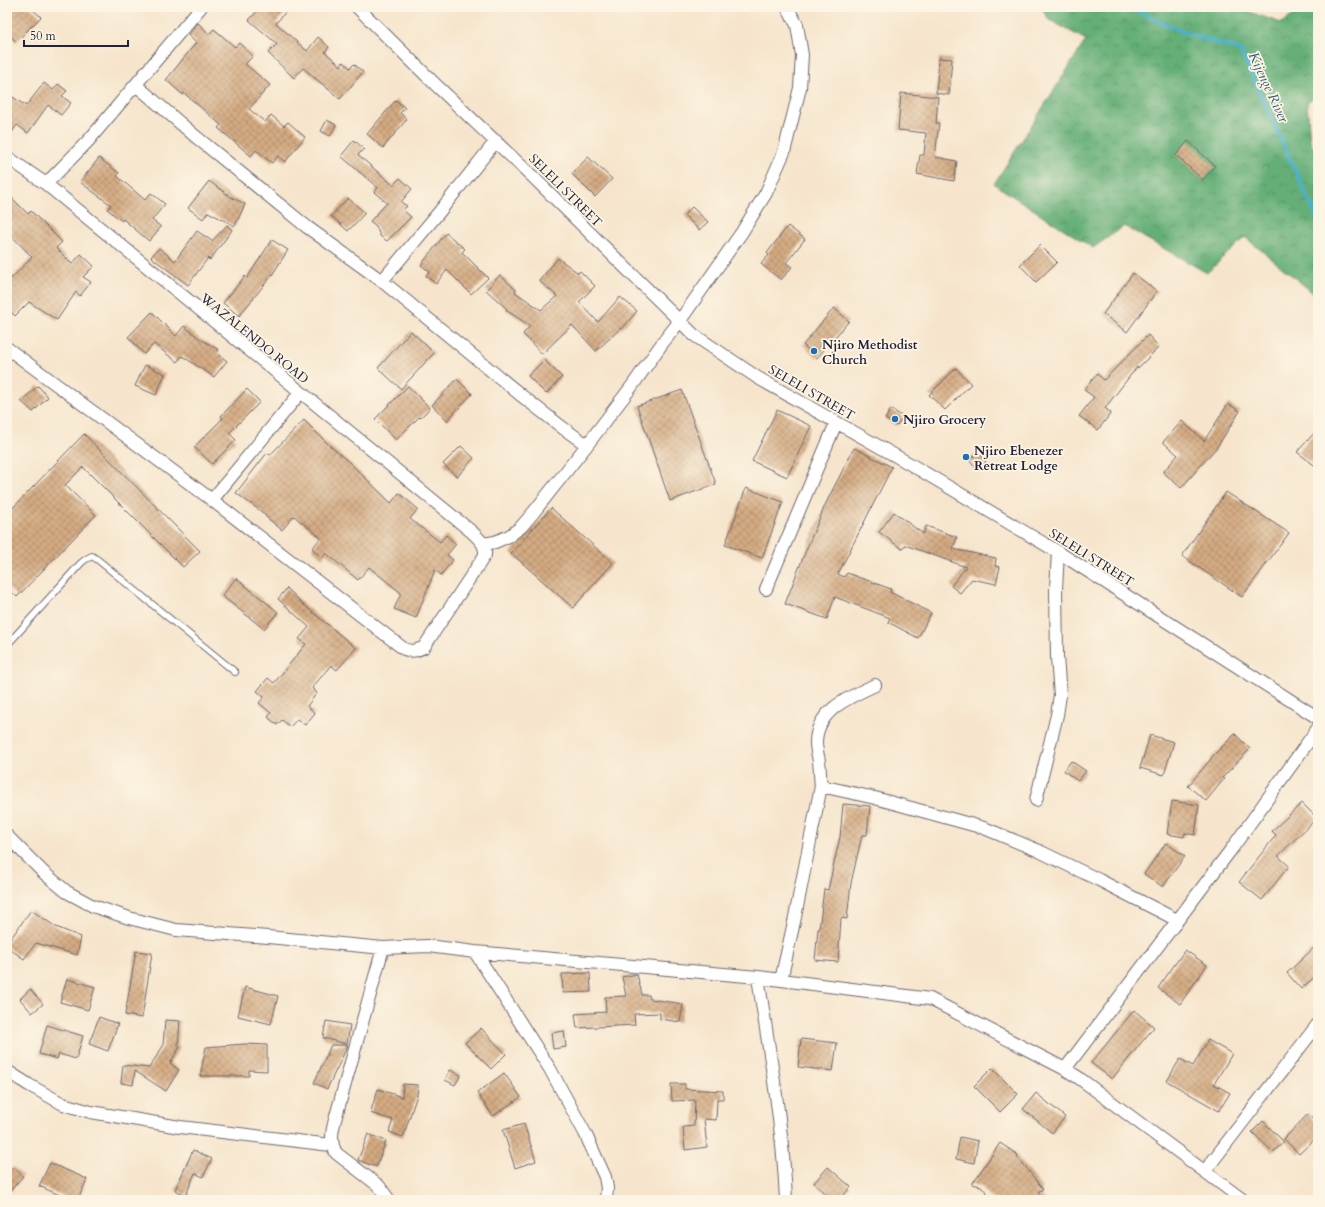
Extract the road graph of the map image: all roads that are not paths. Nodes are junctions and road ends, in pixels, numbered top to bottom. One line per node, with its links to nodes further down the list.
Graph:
1 (201, 7): 4 (street)
2 (357, 7): 5 (street, SELELI STREET)
3 (787, 7): 9 (street)
4 (136, 85): 7 (street); 8 (street)
5 (496, 141): 8 (street); 9 (street, SELELI STREET)
6 (7, 157): 7 (street, WAZALENDO ROAD)
7 (46, 184): 11 (street, WAZALENDO ROAD)
8 (382, 281): 13 (street)
9 (680, 322): 12 (street, SELELI STREET); 13 (street)
10 (7, 348): 14 (street)
11 (300, 393): 14 (street); 15 (street, WAZALENDO ROAD)
12 (836, 423): 16 (street, SELELI STREET); 17 (street)
13 (587, 445): 15 (street)
14 (212, 500): 15 (street)
15 (484, 544)
16 (1058, 552): 21 (street, SELELI STREET); 24 (street)
17 (766, 588)
18 (7, 645): 19 (lane)
19 (235, 672)
20 (875, 685): 23 (street)
21 (1318, 718)
22 (1318, 728): 26 (street)
23 (821, 786): 26 (street); 30 (street)
24 (1036, 800)
25 (7, 836): 27 (street)
26 (1176, 920): 32 (street)
27 (383, 948): 28 (street); 34 (street)
28 (475, 952): 29 (street); 37 (street)
29 (758, 977): 30 (street); 38 (street)
30 (781, 980): 32 (street)
31 (1318, 1024): 35 (street)
32 (1065, 1069): 35 (street)
33 (7, 1071): 34 (street)
34 (332, 1145): 36 (street)
35 (1205, 1171): 39 (street)
36 (389, 1200)
37 (606, 1200)
38 (786, 1200)
39 (1243, 1200)

